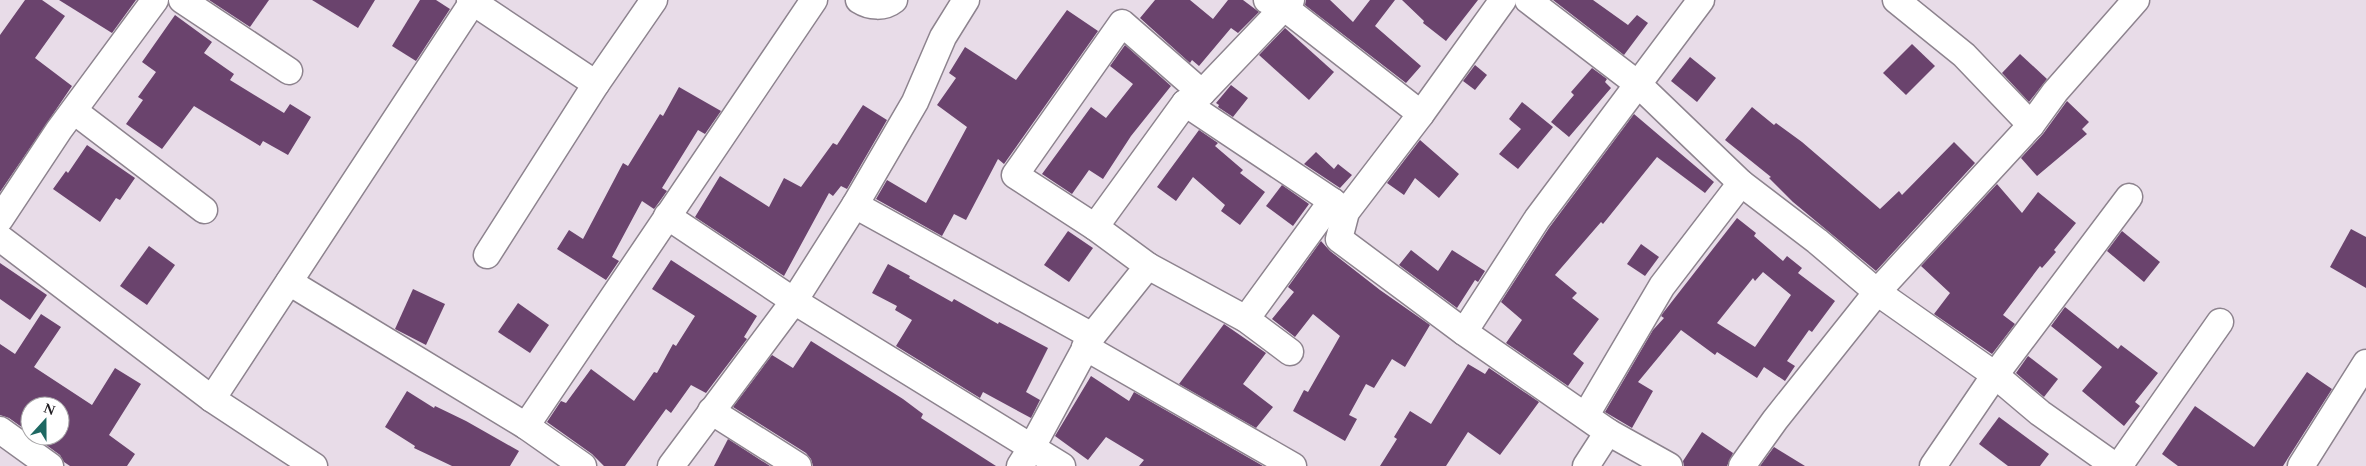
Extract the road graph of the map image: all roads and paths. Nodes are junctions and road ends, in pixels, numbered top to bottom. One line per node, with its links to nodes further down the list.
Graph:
1 (155, 0): 19 (street)
2 (182, 0): 15 (street)
3 (654, 0): 16 (street)
4 (814, 0): 27 (street)
5 (859, 0): 6 (street)
6 (894, 0)
7 (966, 0): 24 (street)
8 (1503, 0): 20 (street)
9 (1528, 0): 17 (street)
10 (1701, 0): 17 (street)
11 (1896, 0): 21 (street)
12 (2136, 0): 21 (street)
13 (472, 1): 16 (street); 33 (street)
14 (1281, 3): 18 (street); 20 (street)
15 (289, 71)
16 (596, 84): 31 (street)
17 (1639, 85): 22 (street); 38 (street)
18 (1193, 98): 25 (street); 29 (street); 29 (street)
19 (74, 111): 26 (street); 28 (street)
20 (1421, 114): 25 (street)
21 (2031, 126): 34 (street)
22 (1741, 183): 34 (street); 45 (street)
23 (2129, 197): 42 (street)
24 (854, 206): 35 (street); 39 (street)
25 (1339, 207): 36 (street); 38 (street)
26 (204, 210)
27 (667, 216): 35 (street); 46 (street)
28 (0, 219)
29 (1095, 227): 32 (street)
30 (0, 238): 43 (street)
31 (487, 255)
32 (1148, 266): 36 (street); 39 (street)
33 (289, 282): 43 (street); 46 (street)
34 (1877, 292): 42 (street); 59 (street)
35 (794, 300): 44 (street); 49 (street)
36 (1246, 319): 40 (street)
37 (2220, 322): 61 (street)
38 (1464, 332): 45 (street)
39 (1088, 342): 49 (street); 56 (street)
40 (1290, 352)
41 (2366, 363): 62 (street)
42 (1995, 375): 60 (street); 61 (street)
43 (212, 399): 51 (street)
44 (711, 411): 53 (street); 54 (street)
45 (1586, 415): 48 (street)
46 (526, 426): 52 (street)
47 (0, 430): 50 (street)
48 (1608, 432): 57 (street); 58 (street)
49 (1026, 457): 55 (street)
50 (50, 466)
51 (314, 466)
52 (584, 466)
53 (671, 466)
54 (798, 466)
55 (1062, 466)
56 (1293, 466)
57 (1586, 466)
58 (1669, 466)
59 (1742, 466)
60 (1933, 466)
61 (2117, 466)
62 (2301, 466)

